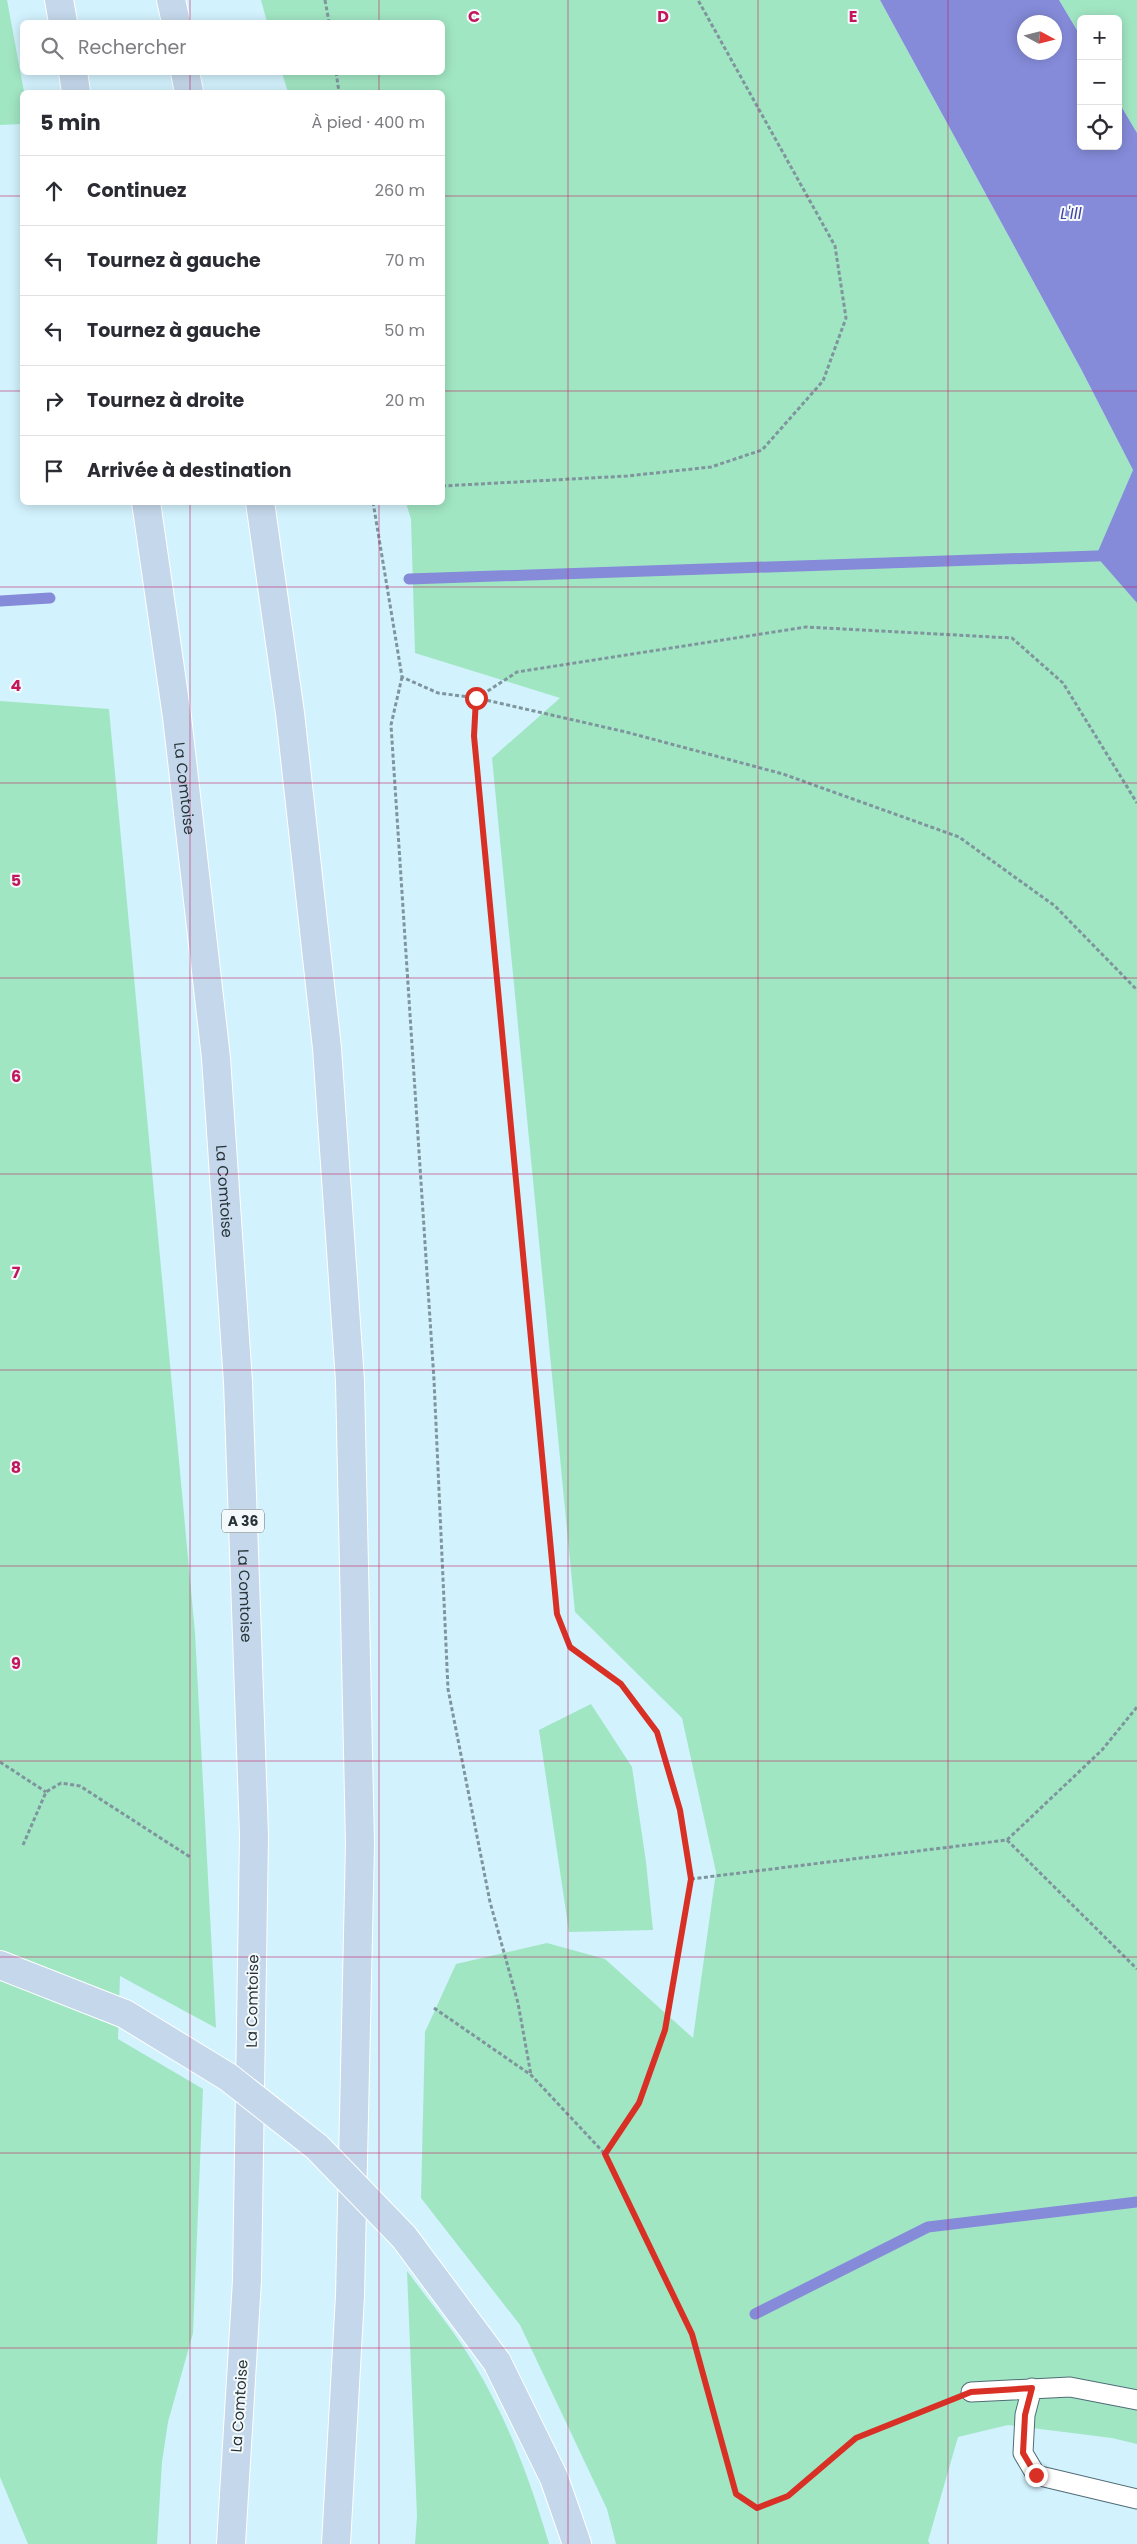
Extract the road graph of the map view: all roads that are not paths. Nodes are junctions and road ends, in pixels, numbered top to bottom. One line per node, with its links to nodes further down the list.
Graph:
1 (59, 0): 3 (highway)
2 (171, 0): 4 (highway)
3 (63, 20)
4 (176, 20)
5 (73, 75): 7 (highway)
6 (186, 75): 8 (highway)
7 (76, 90)
8 (189, 90)
9 (146, 505): 16 (highway, La Comtoise / A 36)
10 (260, 505): 17 (highway)
11 (9, 1968): 18 (highway, bridge)
12 (1032, 2388): 13 (lane); 14 (lane); 15 (lane)
13 (971, 2392)
14 (1137, 2400)
15 (1137, 2499)
16 (231, 2544)
17 (336, 2544)
18 (577, 2544)

